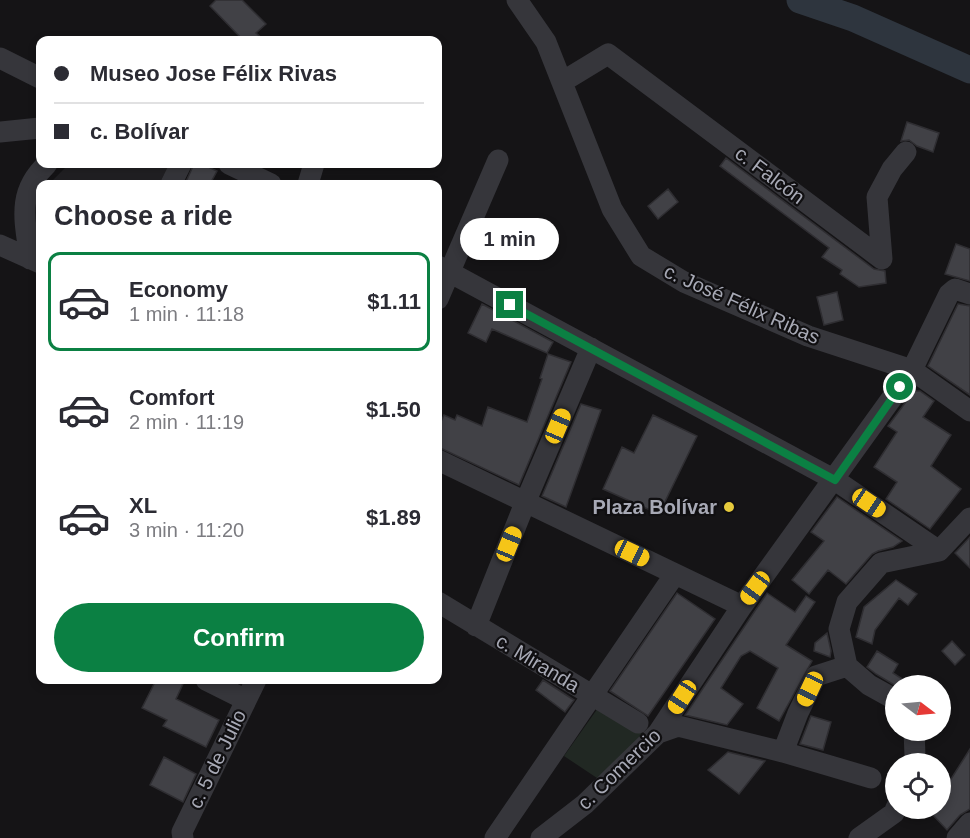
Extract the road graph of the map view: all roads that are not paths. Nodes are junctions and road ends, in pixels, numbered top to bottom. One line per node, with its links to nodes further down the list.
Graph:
1 (517, 0): 4 (street, c. José Félix Ribas)
2 (0, 58): 3 (street)
3 (36, 76)
4 (562, 82): 7 (street, c. Falcón); 17 (street, c. José Félix Ribas)
5 (36, 128): 6 (street)
6 (0, 132)
7 (906, 152)
8 (498, 160): 14 (street)
9 (44, 168): 13 (street)
10 (237, 168): 11 (street)
11 (263, 180)
12 (0, 246): 13 (street)
13 (35, 261)
14 (444, 269): 16 (street)
15 (970, 294): 17 (street, c. Comercio)
16 (591, 348): 20 (street); 21 (street)
17 (912, 370): 18 (street, c. José Félix Ribas); 20 (street, c. Comercio)
18 (970, 411)
19 (442, 462): 21 (street)
20 (835, 480): 23 (street); 26 (street, c. Comercio)
21 (525, 503): 24 (street); 27 (street)
22 (970, 518): 23 (street)
23 (939, 551): 28 (street)
24 (675, 573): 26 (street); 32 (street)
25 (442, 605): 27 (street, c. Miranda)
26 (742, 606): 35 (street, c. Comercio)
27 (476, 626): 32 (street, c. Miranda)
28 (847, 666): 31 (street); 36 (street)
29 (214, 684): 33 (street)
30 (254, 684): 33 (street, c. 5 de Julio)
31 (885, 694)
32 (594, 696): 34 (street, c. Miranda); 41 (street)
33 (246, 700): 40 (street, c. 5 de Julio)
34 (639, 723)
35 (658, 733): 36 (street); 42 (street, c. Comercio)
36 (783, 752): 37 (street)
37 (872, 778)
38 (886, 819): 43 (street)
39 (970, 823): 44 (street)
40 (183, 838)
41 (495, 838)
42 (541, 838)
43 (859, 838)
44 (957, 838)

